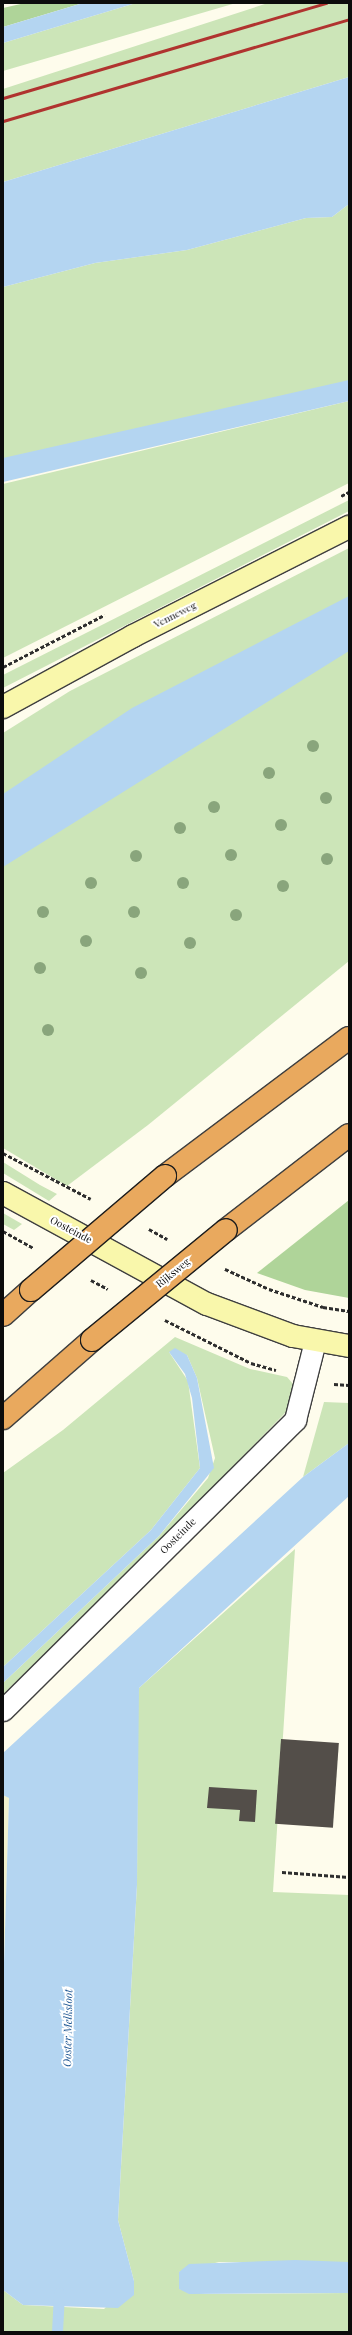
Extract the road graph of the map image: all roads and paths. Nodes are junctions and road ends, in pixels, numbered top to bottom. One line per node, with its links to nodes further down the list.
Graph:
1 (349, 527): 4 (main road, Venneweg)
2 (112, 611): 3 (path)
3 (3, 667)
4 (3, 707)
5 (349, 1038): 8 (highway, bridge)
6 (349, 1135): 11 (highway, Rijksweg, bridge)
7 (3, 1193): 9 (main road, Oosteinde)
8 (3, 1315)
9 (315, 1341): 10 (main road, Oosteinde); 12 (lane, Oosteinde)
10 (349, 1346)
11 (3, 1418)
12 (3, 1710)
13 (282, 1872): 14 (path)
14 (349, 1877)

